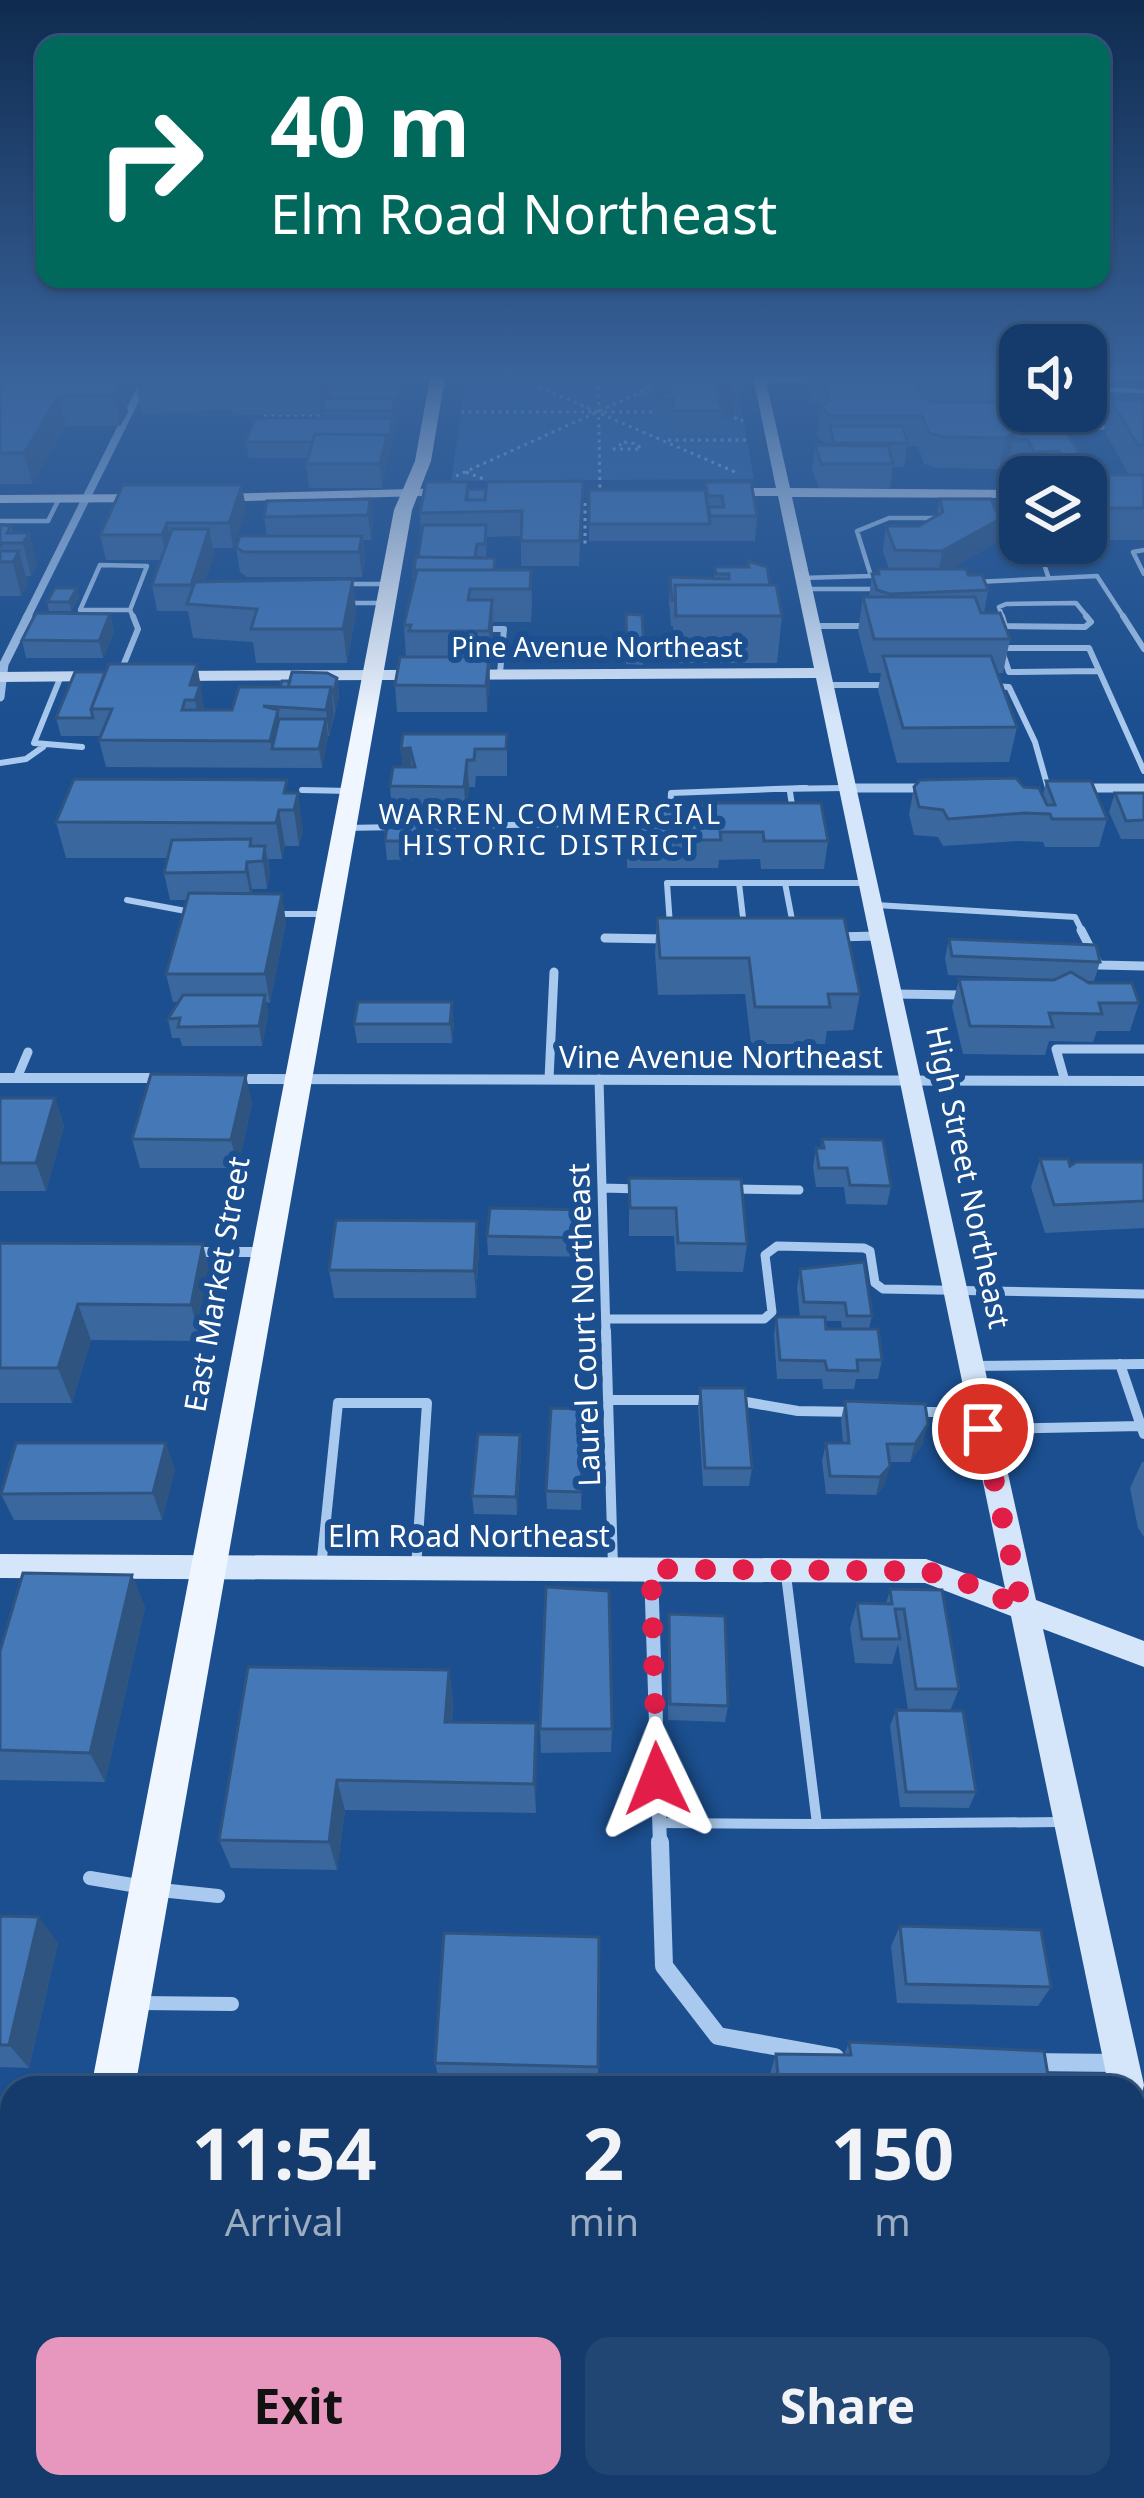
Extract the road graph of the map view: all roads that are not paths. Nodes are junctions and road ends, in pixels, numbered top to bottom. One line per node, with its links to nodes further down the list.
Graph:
1 (92, 489): 14 (street)
2 (411, 489): 9 (main road, East Market Street)
3 (781, 489): 6 (street, High Street Northeast)
4 (472, 492): 9 (street)
5 (712, 492): 6 (street)
6 (782, 493): 7 (street); 26 (street, High Street Northeast)
7 (980, 494): 8 (street); 16 (lane)
8 (999, 494)
9 (408, 496): 11 (street); 28 (main road, East Market Street)
10 (166, 498): 14 (street)
11 (189, 498)
12 (0, 499): 13 (street)
13 (59, 499): 14 (street); 19 (lane)
14 (87, 499): 32 (street)
15 (968, 517): 16 (lane)
16 (989, 517): 17 (lane)
17 (999, 517)
18 (948, 518): 26 (lane)
19 (0, 521)
20 (1144, 550): 22 (lane)
21 (1044, 564): 23 (lane)
22 (1144, 574)
23 (1048, 576): 24 (lane); 40 (lane)
24 (958, 583)
25 (338, 584): 28 (lane)
26 (802, 584): 27 (lane); 35 (street, High Street Northeast)
27 (899, 588)
28 (388, 594): 29 (lane); 42 (main road, East Market Street)
29 (338, 603)
30 (80, 610): 31 (lane); 31 (lane); 34 (lane)
31 (130, 610): 45 (lane)
32 (25, 622): 33 (lane); 46 (street)
33 (41, 622)
34 (74, 622)
35 (811, 626): 36 (lane); 47 (street, High Street Northeast)
36 (887, 626)
37 (982, 626): 38 (lane)
38 (1005, 626): 38 (lane)
39 (471, 629): 43 (lane)
40 (1144, 649)
41 (1099, 671): 41 (lane); 54 (lane)
42 (374, 673): 43 (street, Pine Avenue Northeast); 45 (street, Pine Avenue Northeast); 63 (main road, East Market Street)
43 (500, 673): 47 (street, Pine Avenue Northeast)
44 (61, 676): 45 (street, Pine Avenue Northeast); 46 (street, Pine Avenue Northeast); 51 (lane)
45 (119, 676)
46 (2, 677): 50 (street)
47 (822, 679): 48 (lane); 56 (street, High Street Northeast)
48 (899, 686)
49 (987, 686): 59 (lane)
50 (0, 697)
51 (43, 747): 52 (lane); 53 (lane)
52 (82, 747)
53 (0, 763)
54 (1144, 771)
55 (806, 788): 56 (lane); 61 (lane); 64 (lane)
56 (845, 788): 57 (street); 70 (street, High Street Northeast)
57 (932, 788)
58 (1024, 788): 59 (street)
59 (1048, 788): 60 (street)
60 (1144, 788)
61 (774, 789): 64 (lane); 67 (lane)
62 (302, 790): 63 (lane)
63 (352, 791): 68 (main road, East Market Street)
64 (790, 792): 66 (lane)
65 (645, 823): 68 (lane)
66 (792, 824)
67 (676, 825)
68 (345, 828): 76 (main road, East Market Street)
69 (785, 883): 70 (lane); 71 (lane); 78 (lane)
70 (866, 883): 73 (street, High Street Northeast)
71 (739, 884): 80 (lane); 81 (lane)
72 (127, 900): 74 (lane)
73 (870, 905): 77 (street, High Street Northeast); 82 (lane)
74 (196, 913)
75 (262, 914): 76 (lane)
76 (328, 914): 92 (main road, East Market Street)
77 (877, 936): 79 (lane); 84 (street, High Street Northeast)
78 (795, 937)
79 (817, 937)
80 (605, 938)
81 (745, 938)
82 (1144, 966)
83 (554, 971): 93 (lane)
84 (890, 994): 85 (lane); 95 (street, High Street Northeast)
85 (980, 995)
86 (1144, 1049): 96 (lane)
87 (28, 1052): 89 (lane)
88 (0, 1078): 89 (street)
89 (17, 1078): 90 (street)
90 (176, 1078)
91 (221, 1079): 92 (street, Vine Avenue Northeast)
92 (299, 1079): 93 (street, Vine Avenue Northeast); 103 (main road, East Market Street)
93 (550, 1079): 94 (street, Vine Avenue Northeast)
94 (599, 1079): 95 (street, Vine Avenue Northeast); 98 (lane, Laurel Court Northeast)
95 (908, 1080): 96 (street, Vine Avenue Northeast); 104 (street, High Street Northeast)
96 (1065, 1081): 97 (street, Vine Avenue Northeast)
97 (1144, 1081)
98 (603, 1188): 99 (lane); 106 (lane, Laurel Court Northeast)
99 (646, 1189)
100 (712, 1189): 101 (lane)
101 (799, 1190)
102 (186, 1252): 103 (street)
103 (268, 1252): 116 (main road, East Market Street)
104 (954, 1293): 105 (lane); 106 (lane); 109 (street, High Street Northeast)
105 (1144, 1294)
106 (607, 1318): 110 (lane, Laurel Court Northeast)
107 (1120, 1364): 108 (lane); 109 (lane); 114 (lane)
108 (1144, 1364)
109 (970, 1366): 113 (street, High Street Northeast)
110 (610, 1400): 111 (lane); 119 (lane, Laurel Court Northeast)
111 (873, 1412)
112 (894, 1412): 113 (lane)
113 (981, 1421): 114 (lane); 122 (street, High Street Northeast)
114 (1143, 1430)
115 (0, 1566): 116 (street, Elm Road Northeast)
116 (211, 1567): 117 (street, Elm Road Northeast); 128 (main road, East Market Street)
117 (321, 1568): 118 (street, Elm Road Northeast); 118 (lane)
118 (416, 1568): 119 (street, Elm Road Northeast)
119 (614, 1569): 120 (street, Elm Road Northeast)
120 (651, 1569): 121 (street, Elm Road Northeast); 125 (street)
121 (785, 1570): 122 (street, Elm Road Northeast); 126 (lane)
122 (1022, 1608): 123 (street, Elm Road Northeast); 124 (street, High Street Northeast)
123 (1144, 1654)
124 (1068, 1822): 126 (lane); 135 (street, High Street Northeast)
125 (658, 1823): 126 (lane); 132 (street)
126 (817, 1824)
127 (90, 1878): 128 (lane)
128 (145, 1888): 129 (lane); 130 (main road, East Market Street)
129 (218, 1896)
130 (128, 2002): 131 (lane); 134 (main road, East Market Street)
131 (232, 2004)
132 (845, 2059)
133 (1006, 2061): 135 (street)
134 (115, 2076)
135 (1124, 2076)

